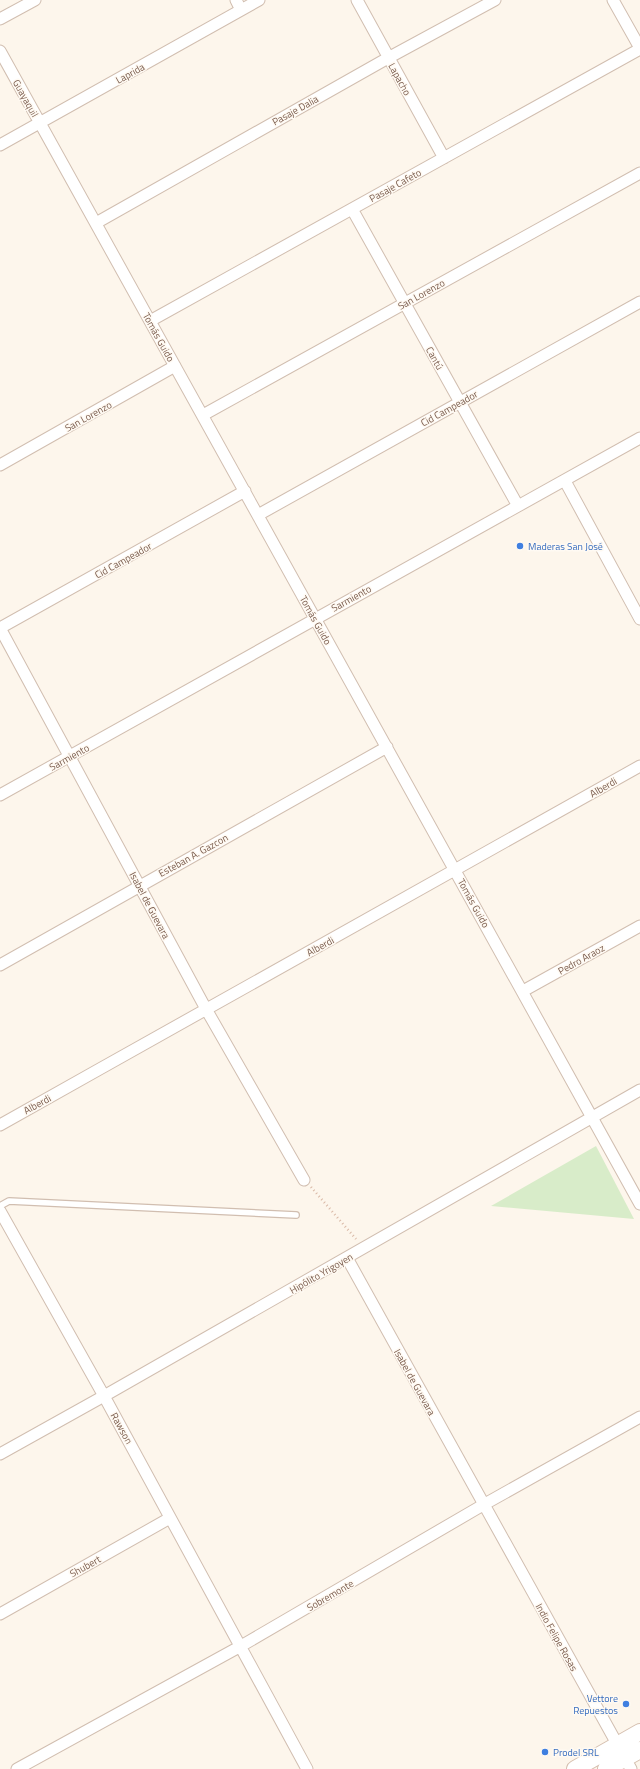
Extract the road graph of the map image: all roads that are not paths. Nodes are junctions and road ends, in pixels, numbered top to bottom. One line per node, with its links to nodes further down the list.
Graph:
1 (35, 0): 8 (street)
2 (236, 0): 7 (street)
3 (260, 0): 7 (street, Laprida)
4 (357, 0): 11 (street, Lapacho)
5 (495, 0): 11 (street, Pasaje Dalia)
6 (613, 0): 9 (street)
7 (241, 10): 12 (street, Laprida)
8 (0, 20)
9 (640, 48): 14 (street, Pasaje Cafeto)
10 (0, 51): 12 (street, Guayaquil)
11 (388, 58): 14 (street, Lapacho); 17 (street, Pasaje Dalia)
12 (40, 123): 13 (street, Laprida); 17 (street, Tomás Guido)
13 (0, 146)
14 (444, 158): 16 (street, Pasaje Cafeto)
15 (640, 173): 19 (street, San Lorenzo)
16 (352, 209): 19 (street, Cantú); 20 (street, Pasaje Cafeto)
17 (96, 223): 20 (street, Tomás Guido)
18 (640, 302): 22 (street, Cid Campeador)
19 (405, 303): 22 (street, Cantú); 23 (street, San Lorenzo)
20 (150, 321): 21 (street, Tomás Guido)
21 (176, 366): 23 (street, Tomás Guido); 25 (street, San Lorenzo)
22 (460, 402): 28 (street, Cantú); 29 (street, Cid Campeador)
23 (203, 415): 27 (street, Tomás Guido)
24 (640, 438): 26 (street, Sarmiento)
25 (0, 465)
26 (565, 481): 28 (street, Sarmiento); 31 (street)
27 (245, 491): 29 (street, Tomás Guido); 32 (street, Cid Campeador)
28 (518, 506): 30 (street, Sarmiento)
29 (258, 515): 30 (street, Tomás Guido)
30 (315, 618): 33 (street, Tomás Guido); 34 (street, Sarmiento)
31 (640, 619)
32 (0, 628): 34 (street, Isabel de Guevara)
33 (387, 746): 37 (street, Tomás Guido); 38 (street, Esteban A. Gazcon)
34 (70, 756): 36 (street, Sarmiento); 38 (street, Isabel de Guevara)
35 (640, 766): 37 (street, Alberdi)
36 (0, 795)
37 (456, 871): 41 (street, Tomás Guido); 42 (street, Alberdi)
38 (139, 885): 40 (street, Esteban A. Gazcon); 42 (street, Isabel de Guevara)
39 (640, 926): 41 (street, Pedro Araoz)
40 (0, 965)
41 (523, 991): 44 (street, Tomás Guido)
42 (206, 1009): 45 (street, Alberdi); 46 (street, Isabel de Guevara)
43 (640, 1090): 44 (street, Hipólito Yrigoyen)
44 (591, 1117): 47 (street, Tomás Guido); 51 (street, Hipólito Yrigoyen)
45 (0, 1126)
46 (304, 1180)
47 (640, 1204)
48 (0, 1206): 50 (lane)
49 (0, 1211): 52 (street, Rawson)
50 (296, 1215)
51 (347, 1258): 52 (street, Hipólito Yrigoyen); 55 (street, Isabel de Guevara)
52 (104, 1396): 54 (street, Hipólito Yrigoyen); 56 (street, Rawson)
53 (640, 1417): 55 (street, Sobremonte)
54 (0, 1454)
55 (483, 1505): 58 (street, Sobremonte); 61 (street, Indio Felipe Rosas)
56 (170, 1518): 57 (street, Shubert); 58 (street, Rawson)
57 (0, 1614)
58 (241, 1646): 62 (street, Sobremonte); 63 (street, Rawson)
59 (640, 1732): 61 (main road)
60 (640, 1750): 61 (main road)
61 (625, 1758): 64 (main road); 65 (main road)
62 (17, 1769)
63 (307, 1769)
64 (575, 1769)
65 (606, 1769)

